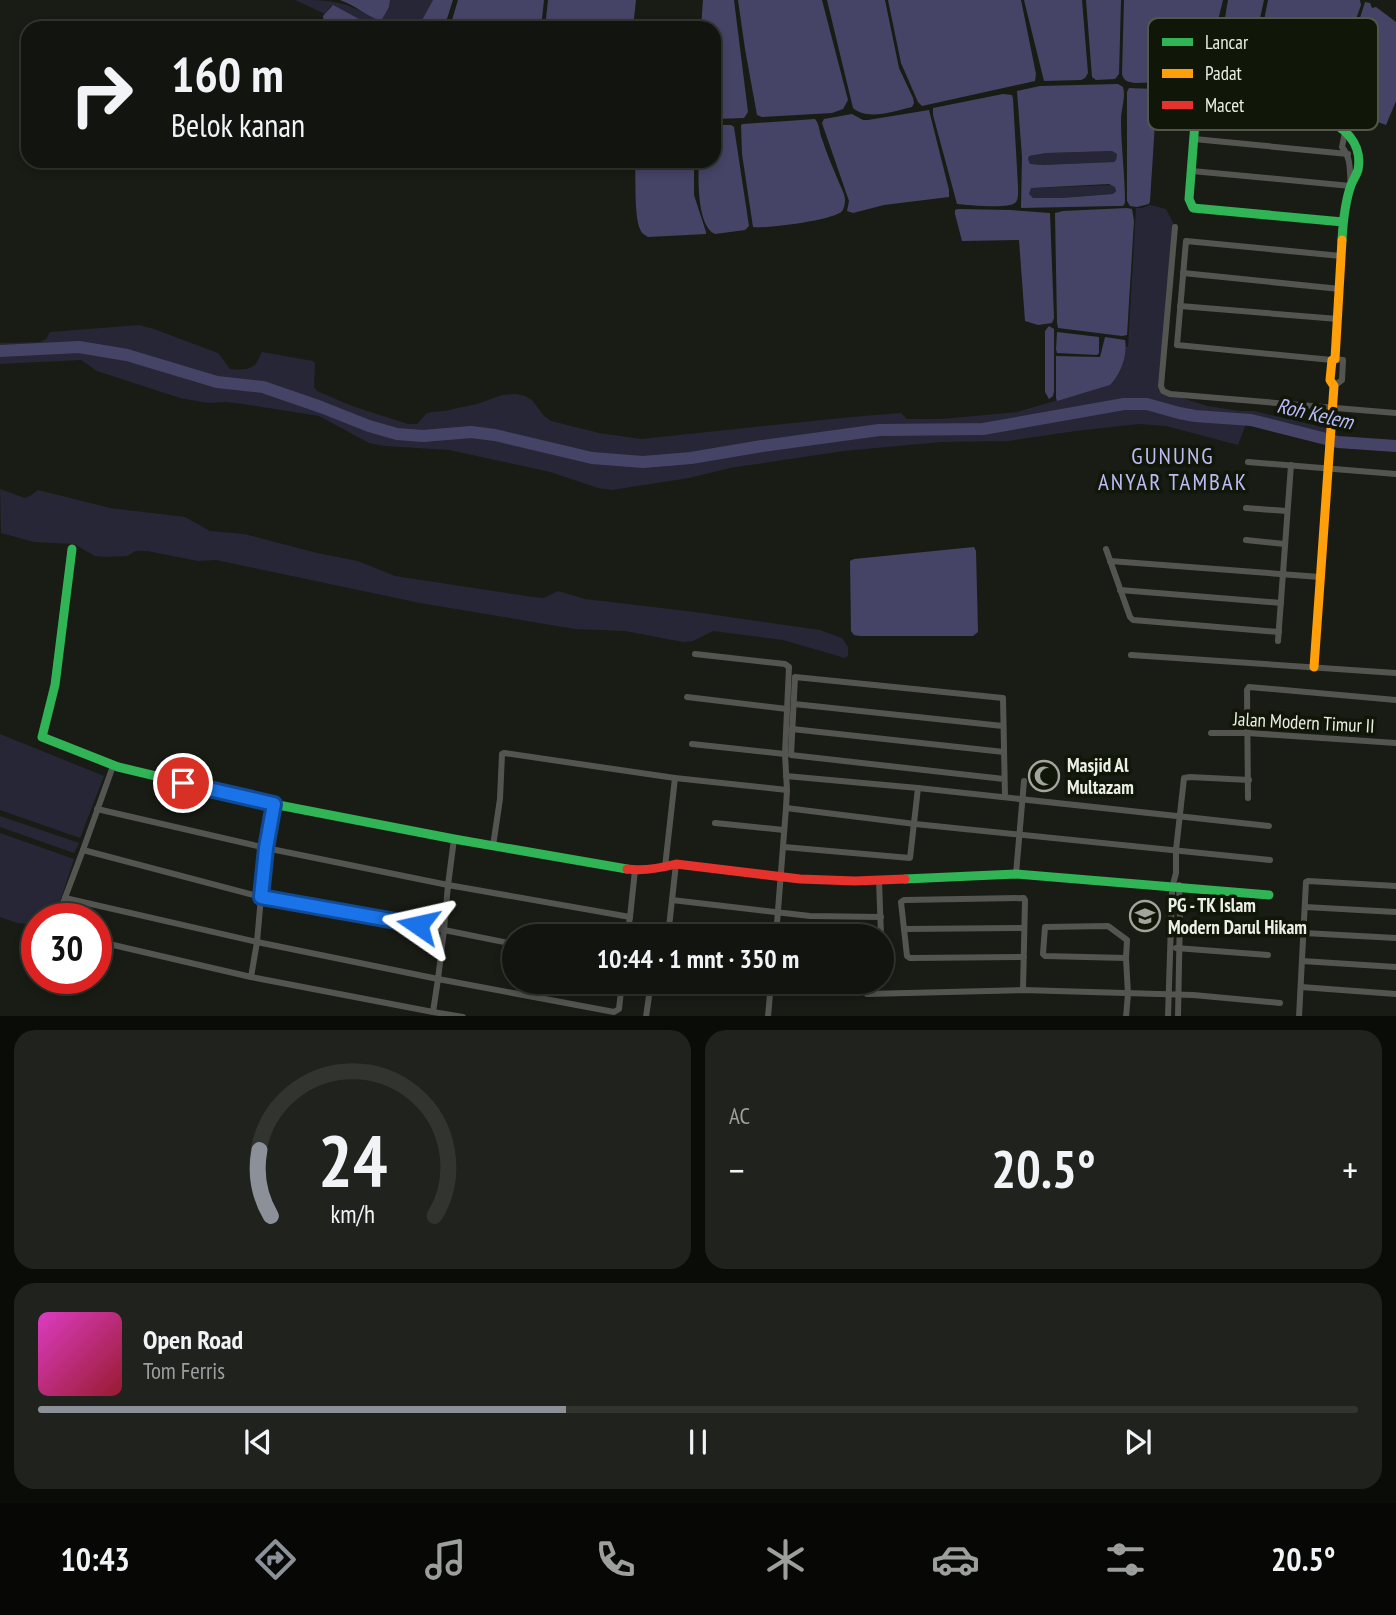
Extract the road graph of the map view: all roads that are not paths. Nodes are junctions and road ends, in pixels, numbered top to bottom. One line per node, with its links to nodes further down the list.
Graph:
1 (1195, 130): 3 (street)
2 (1345, 132): 4 (street); 6 (street)
3 (1194, 139): 4 (street); 5 (street)
4 (1348, 154): 6 (street)
5 (1192, 171): 6 (street); 7 (street)
6 (1351, 186): 7 (street)
7 (1343, 222): 9 (street)
8 (1175, 227): 15 (street)
9 (1341, 256): 10 (street); 11 (street)
10 (1183, 273): 11 (street); 12 (street)
11 (1340, 289): 13 (street)
12 (1180, 306): 13 (street); 14 (street)
13 (1338, 319): 14 (street)
14 (1333, 359): 15 (street)
15 (1332, 407): 16 (street); 19 (street)
16 (1396, 413)
17 (1248, 462): 18 (street)
18 (1291, 465): 19 (street); 22 (street)
19 (1327, 468): 20 (street); 29 (street)
20 (1396, 474)
21 (1246, 508): 22 (street)
22 (1287, 511): 24 (street)
23 (1246, 540): 24 (street)
24 (1285, 544): 28 (street)
25 (72, 549): 50 (street)
26 (1106, 549): 27 (street)
27 (1110, 561): 28 (street); 30 (street)
28 (1283, 574): 29 (street); 31 (street)
29 (1320, 577): 36 (street)
30 (1120, 590): 31 (street); 32 (street)
31 (1281, 603): 32 (street)
32 (1279, 632): 33 (street)
33 (1278, 641)
34 (695, 654): 41 (street)
35 (1131, 655): 36 (street)
36 (1314, 667): 37 (street)
37 (1396, 673)
38 (687, 697): 41 (street)
39 (1396, 700): 45 (street)
40 (794, 704): 42 (street); 42 (street); 43 (street)
41 (787, 709): 49 (street)
42 (1003, 726): 48 (street)
43 (792, 729): 48 (street); 53 (street)
44 (1210, 733): 45 (street, Jalan Modern Timur II)
45 (1248, 733): 46 (street, Jalan Modern Timur II); 54 (street)
46 (1396, 743)
47 (692, 744): 49 (street)
48 (1004, 752): 53 (street)
49 (785, 754): 51 (street)
50 (113, 766): 61 (street); 63 (street)
51 (786, 776): 56 (street); 57 (street)
52 (675, 778): 57 (street); 71 (street); 78 (street)
53 (1004, 779): 58 (street)
54 (1249, 780): 59 (street); 64 (street)
55 (1024, 781): 60 (street)
56 (918, 788): 58 (street); 66 (street)
57 (787, 790): 62 (street)
58 (1005, 797): 60 (street)
59 (1248, 798)
60 (1023, 799): 64 (street); 69 (street)
61 (274, 804): 70 (street); 73 (street)
62 (786, 808): 66 (street); 68 (street)
63 (97, 809): 73 (street); 74 (street)
64 (1180, 816): 67 (street); 75 (street)
65 (715, 823): 68 (street)
66 (915, 824): 69 (street); 72 (street)
67 (1269, 826)
68 (784, 830): 72 (street)
69 (1019, 834): 75 (street); 80 (street)
70 (454, 839): 71 (street); 83 (street)
71 (493, 846): 79 (street)
72 (784, 847): 81 (street)
73 (266, 848): 83 (street); 87 (street)
74 (83, 850): 87 (street); 88 (street)
75 (1176, 850): 76 (street); 85 (street)
76 (1270, 860)
77 (676, 864): 78 (street); 81 (street); 89 (street)
78 (666, 867): 79 (street)
79 (635, 870): 94 (street)
80 (1016, 874): 82 (street); 85 (street)
81 (781, 876): 82 (street); 93 (street)
82 (879, 880): 95 (street)
83 (447, 885): 94 (street); 102 (street)
84 (1396, 886): 91 (street)
85 (1174, 889): 86 (street); 108 (street); 109 (street)
86 (1269, 895)
87 (261, 897): 102 (street); 105 (street)
88 (65, 898): 90 (street); 105 (street)
89 (672, 900): 93 (street); 97 (street)
90 (63, 903)
91 (1305, 907): 92 (street); 103 (street)
92 (1396, 912)
93 (778, 913): 95 (street); 98 (street)
94 (630, 917): 96 (street)
95 (881, 917): 99 (street)
96 (629, 924)
97 (669, 924)
98 (777, 924)
99 (881, 924)
100 (1024, 928): 101 (street); 101 (street); 111 (street)
101 (904, 929): 111 (street)
102 (444, 930): 106 (street); 116 (street)
103 (1304, 933): 104 (street); 113 (street)
104 (1396, 938)
105 (257, 942): 115 (street); 116 (street)
106 (502, 942)
107 (112, 945): 115 (street)
108 (1171, 947): 109 (street); 121 (street)
109 (1180, 948): 110 (street); 127 (street)
110 (1268, 956)
111 (1024, 957): 118 (street)
112 (1126, 958): 112 (street); 126 (street)
113 (1302, 961): 114 (street); 117 (street)
114 (1396, 967)
115 (251, 977): 130 (street)
116 (438, 979): 119 (street); 130 (street)
117 (1301, 987): 128 (street); 137 (street)
118 (1023, 990): 120 (street); 126 (street)
119 (502, 991)
120 (894, 993)
121 (1168, 993): 126 (street); 127 (street); 135 (street)
122 (518, 994): 123 (street)
123 (621, 994)
124 (649, 994): 132 (street)
125 (770, 994): 133 (street)
126 (1128, 994): 134 (street)
127 (1178, 994): 129 (street); 136 (street)
128 (1396, 994)
129 (1280, 1003)
130 (433, 1012): 131 (street)
131 (457, 1016)
132 (646, 1016)
133 (768, 1016)
134 (1126, 1016)
135 (1168, 1016)
136 (1178, 1016)
137 (1298, 1016)

